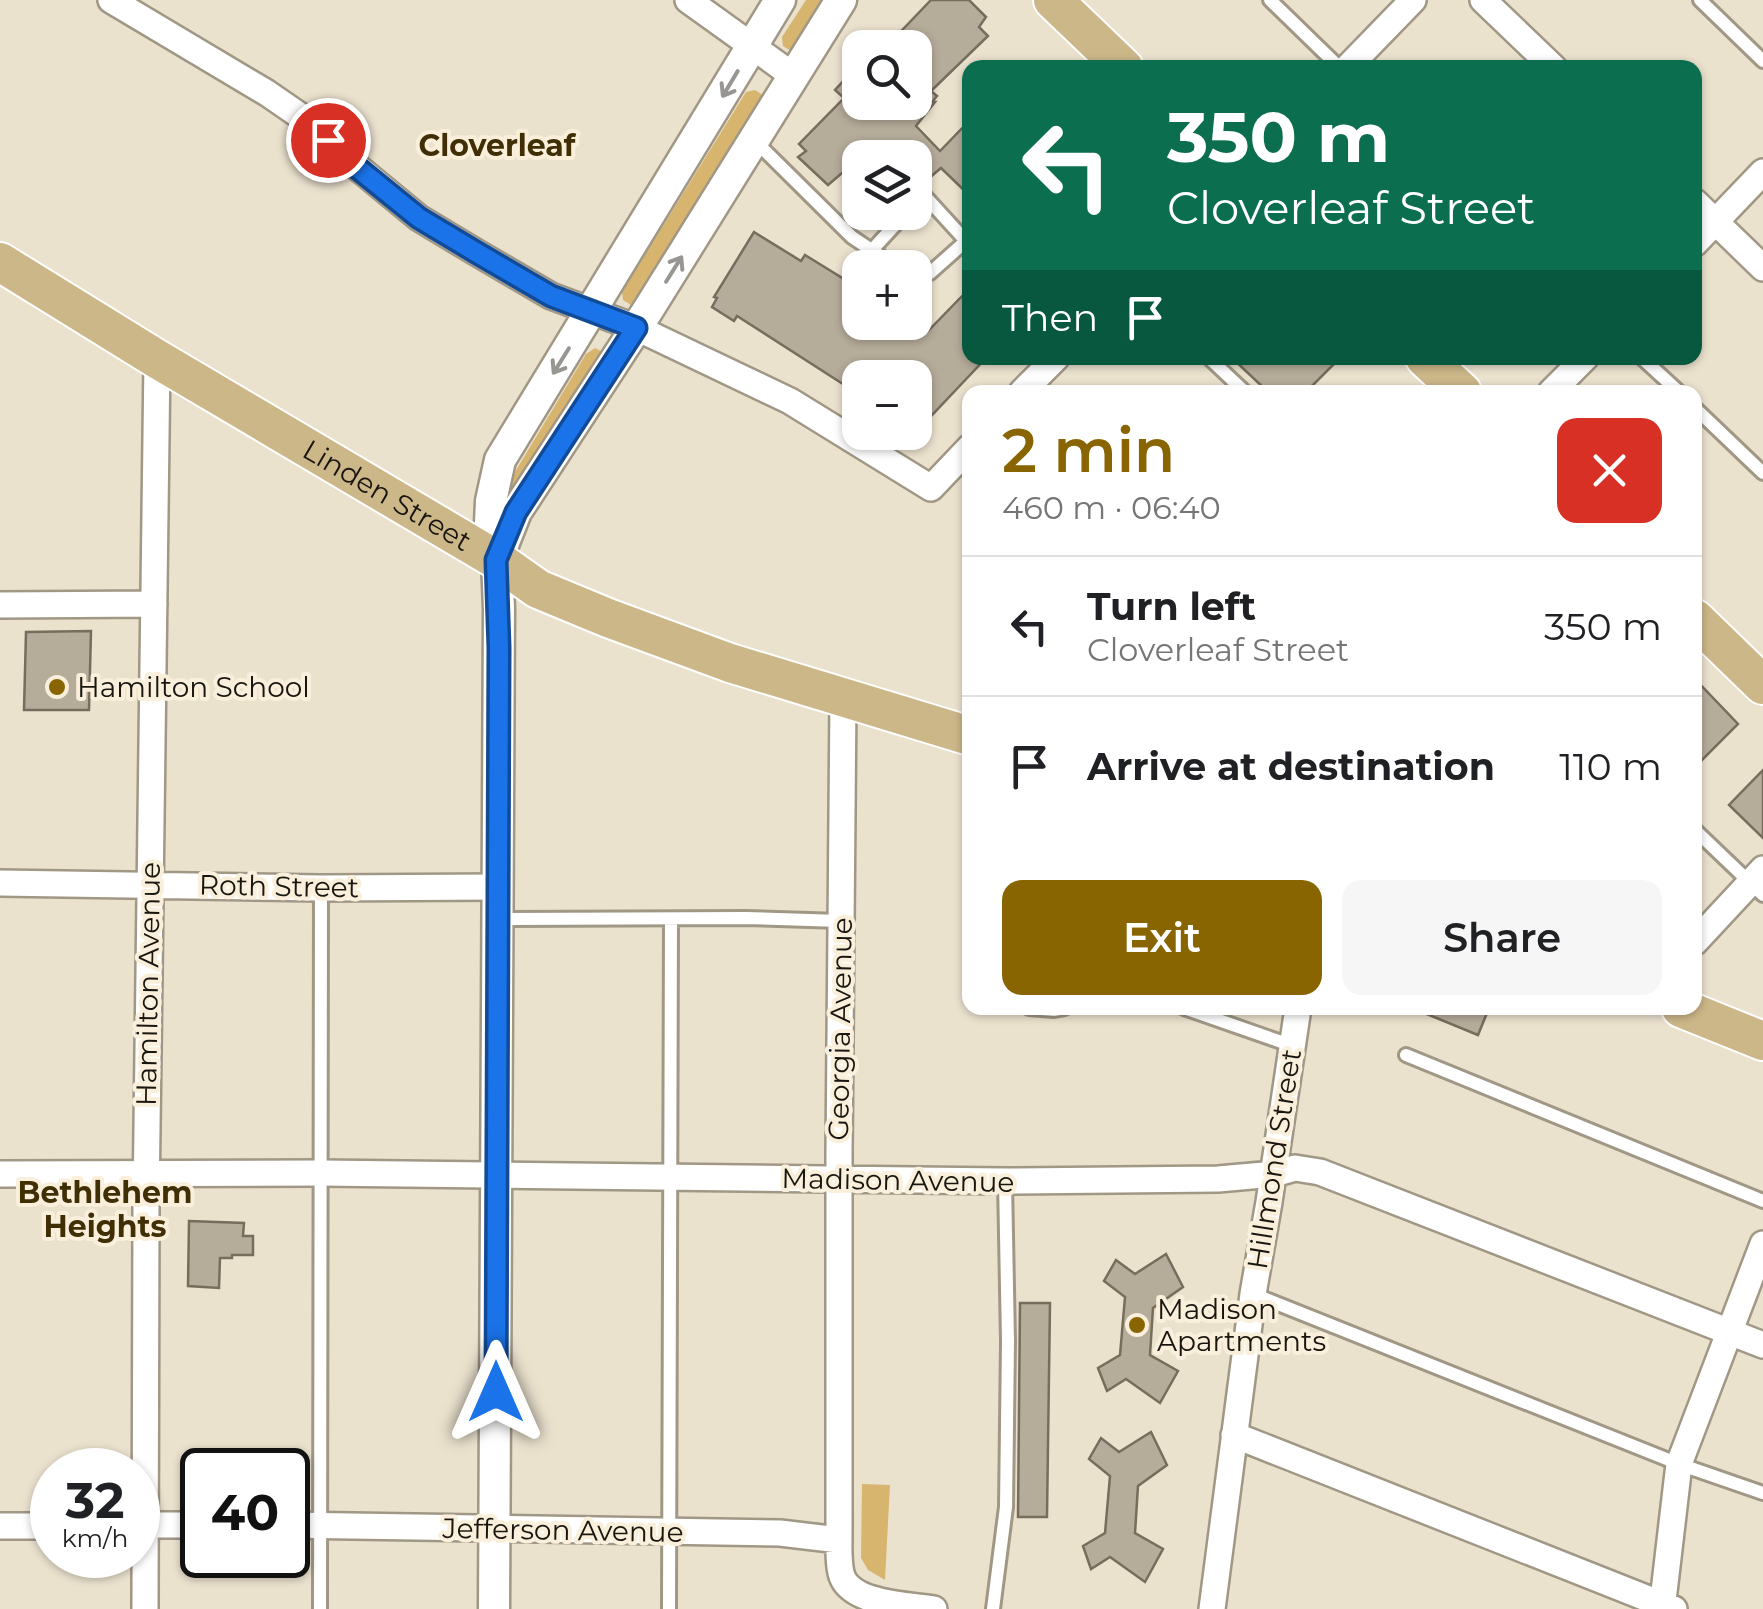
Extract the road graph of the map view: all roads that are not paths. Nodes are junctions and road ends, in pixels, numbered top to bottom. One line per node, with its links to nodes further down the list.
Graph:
1 (111, 0): 30 (street)
2 (688, 0): 10 (street)
3 (780, 0): 10 (street)
4 (841, 0): 16 (street)
5 (1053, 0): 11 (main road)
6 (1270, 0): 12 (lane)
7 (1413, 0): 13 (street)
8 (1483, 0): 14 (street)
9 (1700, 0): 15 (lane)
10 (752, 46): 16 (street); 30 (street, one-way to 30)
11 (1116, 60)
12 (1334, 60)
13 (1351, 60)
14 (1546, 60)
15 (1763, 61)
16 (795, 77): 17 (street)
17 (754, 141): 26 (lane); 31 (street, one-way to 17)
18 (1763, 172): 21 (street)
19 (932, 205): 24 (lane)
20 (1702, 209): 21 (street)
21 (1716, 222): 23 (street); 28 (street)
22 (890, 230): 26 (lane)
23 (1702, 236)
24 (962, 238)
25 (962, 245): 29 (lane)
26 (872, 250)
27 (0, 262): 32 (main road, Linden Street)
28 (1763, 268)
29 (932, 271)
30 (592, 310): 31 (street); 46 (street, one-way to 46)
31 (636, 328): 44 (street); 46 (street)
32 (157, 359): 46 (main road, Linden Street); 48 (street, Hamilton Avenue)
33 (1049, 365): 38 (street)
34 (1216, 365): 39 (lane)
35 (1433, 365): 40 (main road)
36 (1578, 365): 41 (street)
37 (1650, 365): 42 (lane)
38 (1031, 385)
39 (1238, 385)
40 (1455, 385)
41 (1558, 385)
42 (1671, 385)
43 (1702, 415): 45 (lane)
44 (962, 455)
45 (1763, 473)
46 (496, 560): 51 (main road, Linden Street); 57 (street)
47 (0, 604): 48 (street)
48 (154, 604): 56 (street, Hamilton Avenue)
49 (1702, 626): 50 (main road)
50 (1763, 685)
51 (843, 698): 52 (main road, Linden Street); 61 (street, Georgia Avenue)
52 (962, 734)
53 (1702, 836): 54 (lane)
54 (1759, 882): 62 (street)
55 (0, 883): 56 (street, Roth Street)
56 (150, 884): 58 (street, Roth Street); 70 (street, Hamilton Avenue)
57 (498, 887): 58 (street, Roth Street); 59 (street)
58 (321, 888): 71 (lane)
59 (499, 919): 60 (lane); 73 (street)
60 (671, 919): 61 (lane); 74 (lane)
61 (841, 920): 75 (street, Georgia Avenue)
62 (1702, 935)
63 (1204, 1015): 67 (lane)
64 (1297, 1015): 67 (street, Hillmond Street)
65 (1698, 1015): 66 (main road)
66 (1763, 1041)
67 (1293, 1046): 72 (street, Hillmond Street)
68 (1406, 1055): 77 (lane)
69 (0, 1174): 70 (street, Madison Avenue)
70 (146, 1174): 71 (street, Madison Avenue); 83 (street, Hamilton Avenue)
71 (320, 1174): 73 (street, Madison Avenue); 87 (lane)
72 (1274, 1174): 76 (street, Madison Avenue); 79 (street, Hillmond Street); 80 (street, Madison Avenue)
73 (497, 1177): 74 (street, Madison Avenue); 90 (street)
74 (670, 1177): 75 (street, Madison Avenue); 91 (lane)
75 (839, 1179): 76 (street, Madison Avenue); 92 (street, Georgia Avenue)
76 (1006, 1182): 100 (lane)
77 (1763, 1201)
78 (1763, 1244): 80 (street)
79 (1253, 1294): 82 (street, Hillmond Street); 84 (lane)
80 (1728, 1330): 81 (street, Madison Avenue); 84 (street)
81 (1763, 1345)
82 (1234, 1435): 94 (street); 101 (street, Hillmond Street)
83 (142, 1448)
84 (1679, 1464): 85 (lane); 94 (street)
85 (1763, 1493)
86 (310, 1525): 87 (street, Jefferson Avenue)
87 (321, 1525): 90 (street, Jefferson Avenue); 96 (lane)
88 (0, 1526): 89 (street)
89 (30, 1526)
90 (495, 1527): 91 (street, Jefferson Avenue); 97 (street)
91 (668, 1533): 92 (street, Jefferson Avenue); 98 (lane)
92 (839, 1540): 99 (street, Georgia Avenue)
93 (144, 1578): 95 (street, Hamilton Avenue)
94 (1666, 1607)
95 (145, 1609)
96 (320, 1609)
97 (494, 1609)
98 (669, 1609)
99 (934, 1609)
100 (993, 1609)
101 (1212, 1609)

